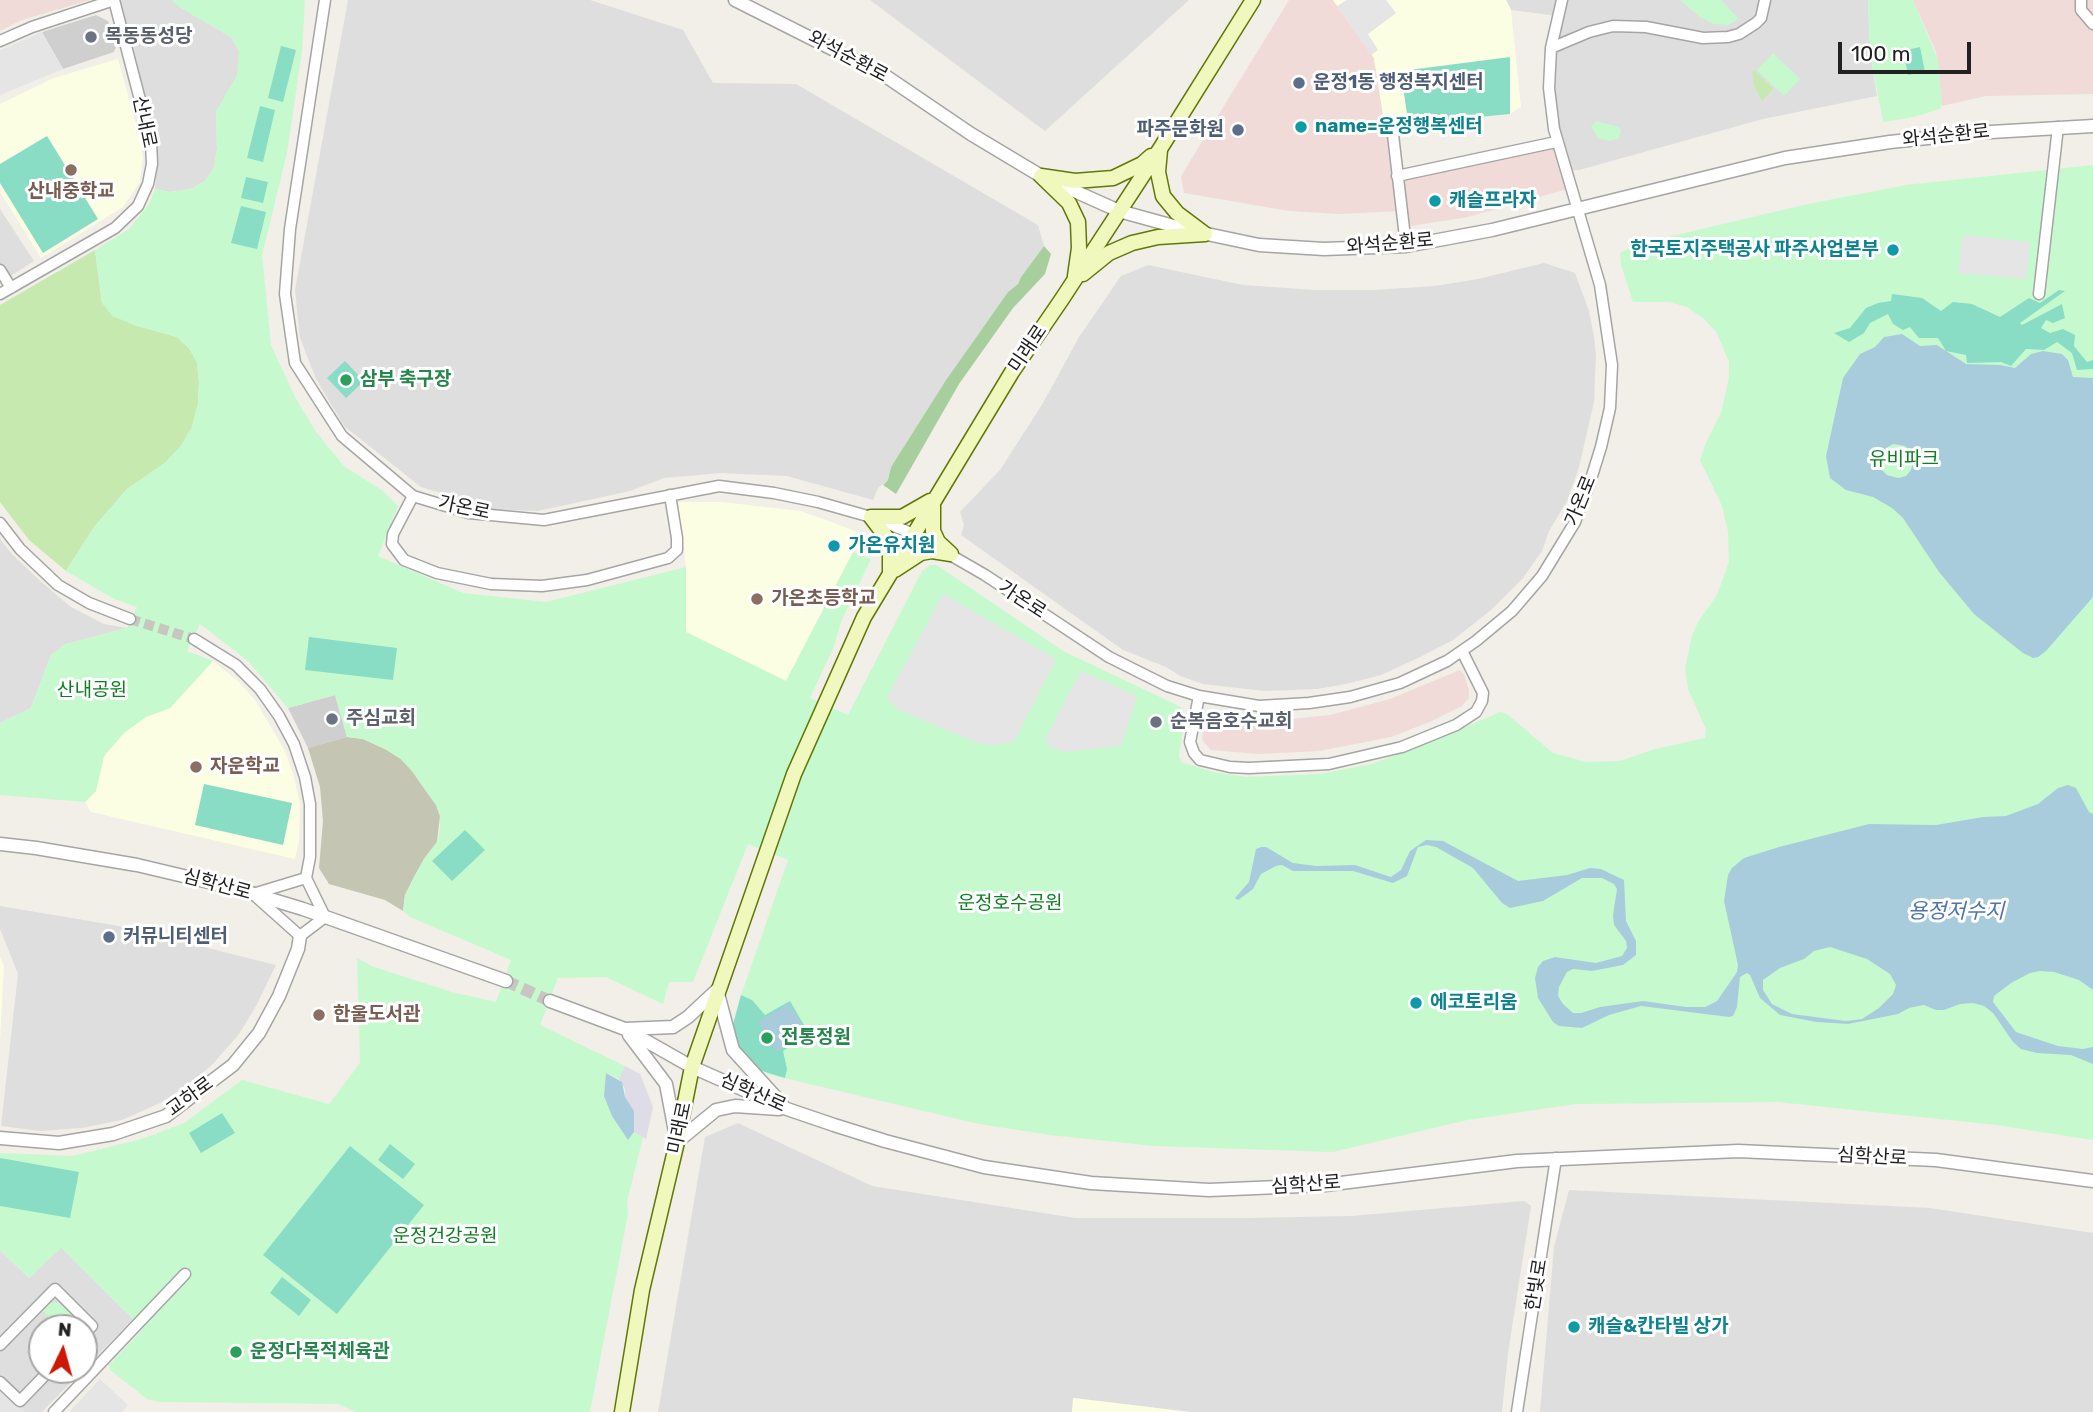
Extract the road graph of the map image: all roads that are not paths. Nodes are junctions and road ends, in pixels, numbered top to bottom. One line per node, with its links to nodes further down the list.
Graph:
1 (114, 0): 9 (street); 24 (street, 산내로)
2 (325, 0): 28 (street, 가온로)
3 (1253, 0): 15 (main road, 미래로)
4 (1562, 0): 10 (street, 가온로)
5 (1765, 0): 10 (street)
6 (2081, 0): 8 (street)
7 (744, 2): 16 (street, 와석순환로)
8 (2093, 24)
9 (0, 41)
10 (1552, 48): 14 (street, 가온로)
11 (2093, 126): 13 (street, 와석순환로)
12 (1392, 127): 17 (street)
13 (2058, 127): 18 (street, 와석순환로); 25 (street)
14 (1556, 142): 17 (street); 18 (street, 가온로)
15 (1160, 149): 16 (main road); 19 (main road, 미래로); 20 (main road)
16 (1041, 176): 19 (street, 와석순환로); 23 (main road)
17 (1397, 176): 21 (street)
18 (1577, 209): 21 (street, 와석순환로); 37 (street, 가온로)
19 (1119, 211): 20 (street, 와석순환로); 23 (main road, 미래로)
20 (1205, 234): 21 (street, 와석순환로); 23 (main road)
21 (1406, 246)
22 (0, 270): 24 (street)
23 (1074, 280): 29 (main road, 미래로)
24 (11, 288): 26 (street, 산내로)
25 (2039, 294)
26 (0, 295)
27 (670, 495): 28 (street, 가온로); 28 (street); 30 (street, 가온로)
28 (413, 496)
29 (934, 498): 30 (main road); 32 (main road, 미래로); 33 (main road)
30 (871, 517): 32 (street, 가온로); 34 (main road)
31 (0, 523): 35 (street)
32 (914, 534): 33 (street, 가온로); 34 (main road, 미래로)
33 (951, 554): 34 (main road); 38 (street, 가온로)
34 (890, 574): 45 (main road, 미래로)
35 (130, 619)
36 (194, 639): 40 (street)
37 (1462, 651): 38 (street, 가온로); 38 (street)
38 (1199, 696)
39 (0, 845): 41 (street, 심학산로)
40 (306, 878): 41 (street); 42 (street)
41 (253, 894): 42 (street, 심학산로); 43 (street)
42 (325, 917): 43 (street); 44 (street, 심학산로)
43 (300, 936): 50 (street, 교하로)
44 (506, 981)
45 (717, 990): 47 (street); 48 (main road, 미래로); 49 (street)
46 (550, 1001): 47 (street, 심학산로)
47 (625, 1029): 48 (street, 심학산로); 51 (street)
48 (692, 1067): 49 (street, 심학산로); 51 (main road, 미래로)
49 (787, 1109): 51 (street); 52 (street, 심학산로)
50 (0, 1138)
51 (677, 1142): 62 (main road, 미래로)
52 (1556, 1158): 53 (street, 심학산로); 63 (street, 한빛로)
53 (2093, 1181)
54 (185, 1274): 61 (street)
55 (30, 1314): 56 (street)
56 (80, 1314)
57 (28, 1316): 58 (street)
58 (0, 1345)
59 (0, 1382): 60 (street)
60 (36, 1384)
61 (54, 1412)
62 (622, 1412)
63 (1517, 1412)

